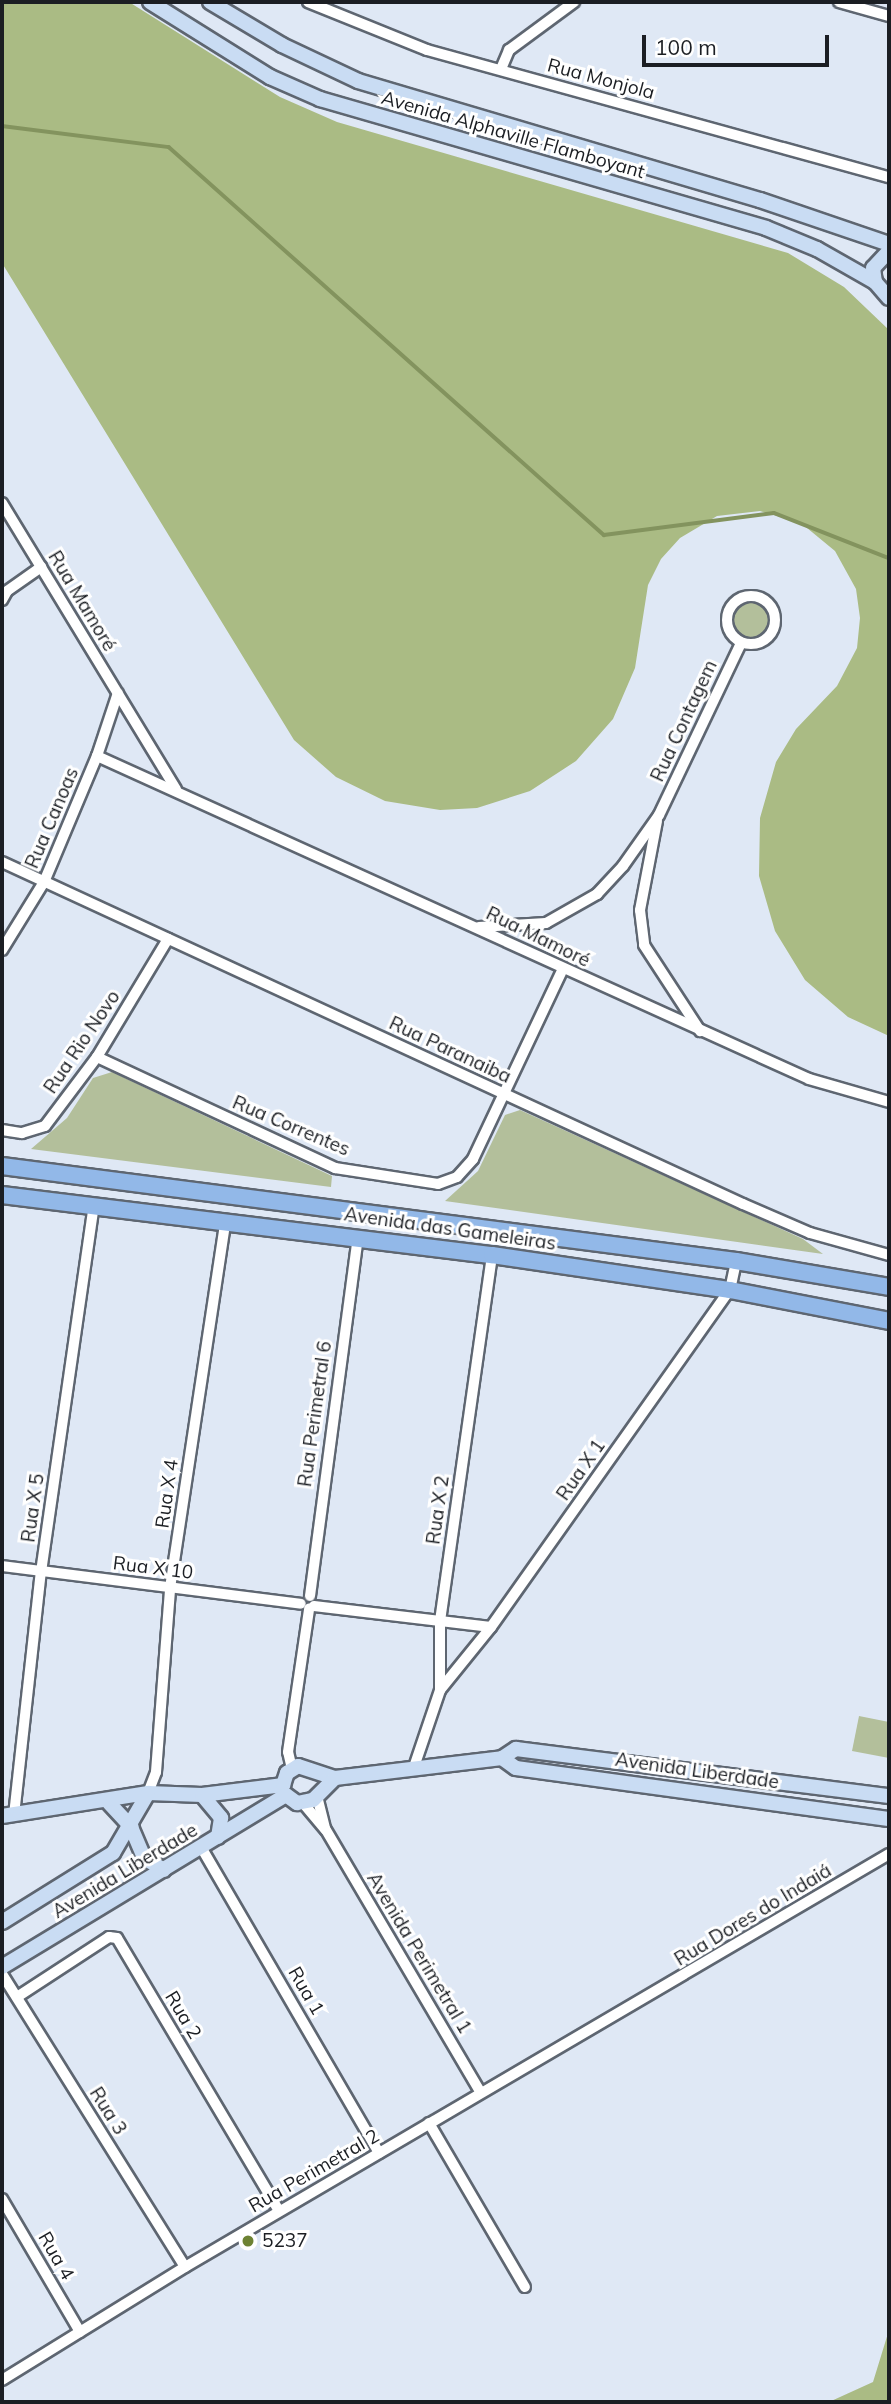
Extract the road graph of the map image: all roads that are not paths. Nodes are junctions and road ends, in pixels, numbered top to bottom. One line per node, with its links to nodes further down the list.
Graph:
1 (150, 2): 11 (street, Avenida Alphaville Flamboyant)
2 (210, 2): 9 (street, Avenida Alphaville Flamboyant)
3 (307, 2): 7 (street, Rua Monjola)
4 (574, 2): 7 (street)
5 (839, 2): 6 (street)
6 (889, 16)
7 (501, 69): 8 (street, Rua Monjola)
8 (889, 177)
9 (889, 244)
10 (889, 251): 11 (street)
11 (884, 294)
12 (2, 503): 13 (street, Rua Mamoré)
13 (41, 568): 14 (street); 16 (street, Rua Mamoré)
14 (2, 600)
15 (741, 643): 15 (street); 19 (street, Rua Contagem)
16 (118, 693): 17 (street, Rua Canoas); 18 (street, Rua Mamoré)
17 (97, 756): 18 (street, Rua Mamoré); 23 (street, Rua Canoas)
18 (176, 789): 24 (street, Rua Mamoré)
19 (659, 815): 21 (street, Rua Contagem); 22 (street, Rua Contagem)
20 (2, 862): 23 (street, Rua Paranaiba)
21 (624, 866): 22 (street); 24 (street, Rua Contagem)
22 (643, 876): 28 (street, Rua Contagem)
23 (44, 882): 25 (street, Rua Paranaiba); 26 (street, Rua Canoas)
24 (478, 927): 27 (street, Rua Mamoré)
25 (168, 939): 29 (street, Rua Rio Novo); 30 (street, Rua Paranaiba)
26 (2, 950)
27 (563, 969): 28 (street, Rua Mamoré); 30 (street, Rua Correntes)
28 (700, 1031): 31 (street, Rua Mamoré)
29 (97, 1057): 30 (street, Rua Correntes); 32 (street, Rua Rio Novo)
30 (501, 1093): 40 (street, Rua Paranaiba)
31 (889, 1102)
32 (2, 1130)
33 (2, 1166): 35 (main road, Avenida das Gameleiras)
34 (2, 1195): 36 (main road, Avenida das Gameleiras)
35 (262, 1199): 37 (main road); 41 (main road, Avenida das Gameleiras)
36 (94, 1206): 37 (main road, Avenida das Gameleiras); 46 (street, Rua X 5)
37 (225, 1223): 38 (main road, Avenida das Gameleiras); 47 (street, Rua X 4)
38 (358, 1237): 39 (main road, Avenida das Gameleiras); 48 (street, Rua Perimetral 6)
39 (492, 1255): 43 (main road, Avenida das Gameleiras); 49 (street, Rua X 2)
40 (889, 1255)
41 (736, 1261): 42 (main road, Avenida das Gameleiras); 43 (street, Rua X 1)
42 (889, 1287)
43 (730, 1290): 44 (main road, Avenida das Gameleiras); 50 (street, Rua X 1)
44 (889, 1321)
45 (2, 1566): 46 (street, Rua X 10)
46 (41, 1572): 47 (street, Rua X 10); 65 (street, Rua X 5)
47 (170, 1588): 48 (street, Rua X 10); 56 (street, Rua X 4)
48 (308, 1604): 49 (street, Rua X 10); 54 (street, Rua Perimetral 6)
49 (440, 1621): 50 (street, Rua X 10); 51 (street, Rua X 2)
50 (491, 1627): 51 (street, Rua X 1)
51 (440, 1690): 53 (street, Rua X 2)
52 (502, 1758): 53 (street, Avenida Liberdade); 61 (street, Avenida Liberdade); 66 (street, Avenida Liberdade)
53 (414, 1767): 57 (street, Avenida Liberdade)
54 (292, 1769): 55 (street, Avenida Liberdade); 60 (street)
55 (315, 1771): 57 (street, Avenida Liberdade); 59 (street)
56 (156, 1772): 58 (street, Rua X 4); 62 (street, Rua X 4)
57 (335, 1778): 59 (street, Avenida Liberdade)
58 (148, 1793): 62 (street); 63 (street); 67 (street, Avenida Liberdade)
59 (318, 1795): 64 (street, Avenida Liberdade); 68 (street, Avenida Perimetral 1)
60 (202, 1796): 62 (street); 69 (street)
61 (889, 1796)
62 (168, 1797)
63 (109, 1803): 65 (street); 67 (street)
64 (303, 1804): 68 (street, Avenida Perimetral 1); 69 (street, Avenida Liberdade)
65 (8, 1816)
66 (889, 1819)
67 (131, 1827): 74 (street); 75 (street, Avenida Liberdade)
68 (326, 1830): 80 (street, Avenida Perimetral 1)
69 (218, 1837): 71 (street, Avenida Liberdade)
70 (889, 1846): 73 (street, Rua Dores do Indaiá)
71 (201, 1847): 74 (street, Avenida Liberdade); 82 (street, Rua 1)
72 (889, 1854): 73 (street, Rua Dores do Indaiá)
73 (877, 1862): 79 (street, Rua Dores do Indaiá)
74 (164, 1870): 76 (street, Avenida Liberdade)
75 (2, 1922)
76 (2, 1967)
77 (2, 1974): 78 (street, Rua 3)
78 (17, 1997): 84 (street, Rua 2); 85 (street, Rua 3)
79 (647, 1998): 80 (street, Rua Perimetral 2)
80 (481, 2093): 81 (street, Rua Perimetral 2)
81 (429, 2123): 82 (street, Rua Perimetral 2); 86 (street)
82 (379, 2153): 84 (street, Rua Perimetral 2)
83 (2, 2199): 87 (street, Rua 4)
84 (279, 2211): 85 (street, Rua Perimetral 2)
85 (184, 2267): 87 (street, Rua Perimetral 2)
86 (525, 2287)
87 (80, 2332): 88 (street, Rua Perimetral 2)
88 (2, 2380)

